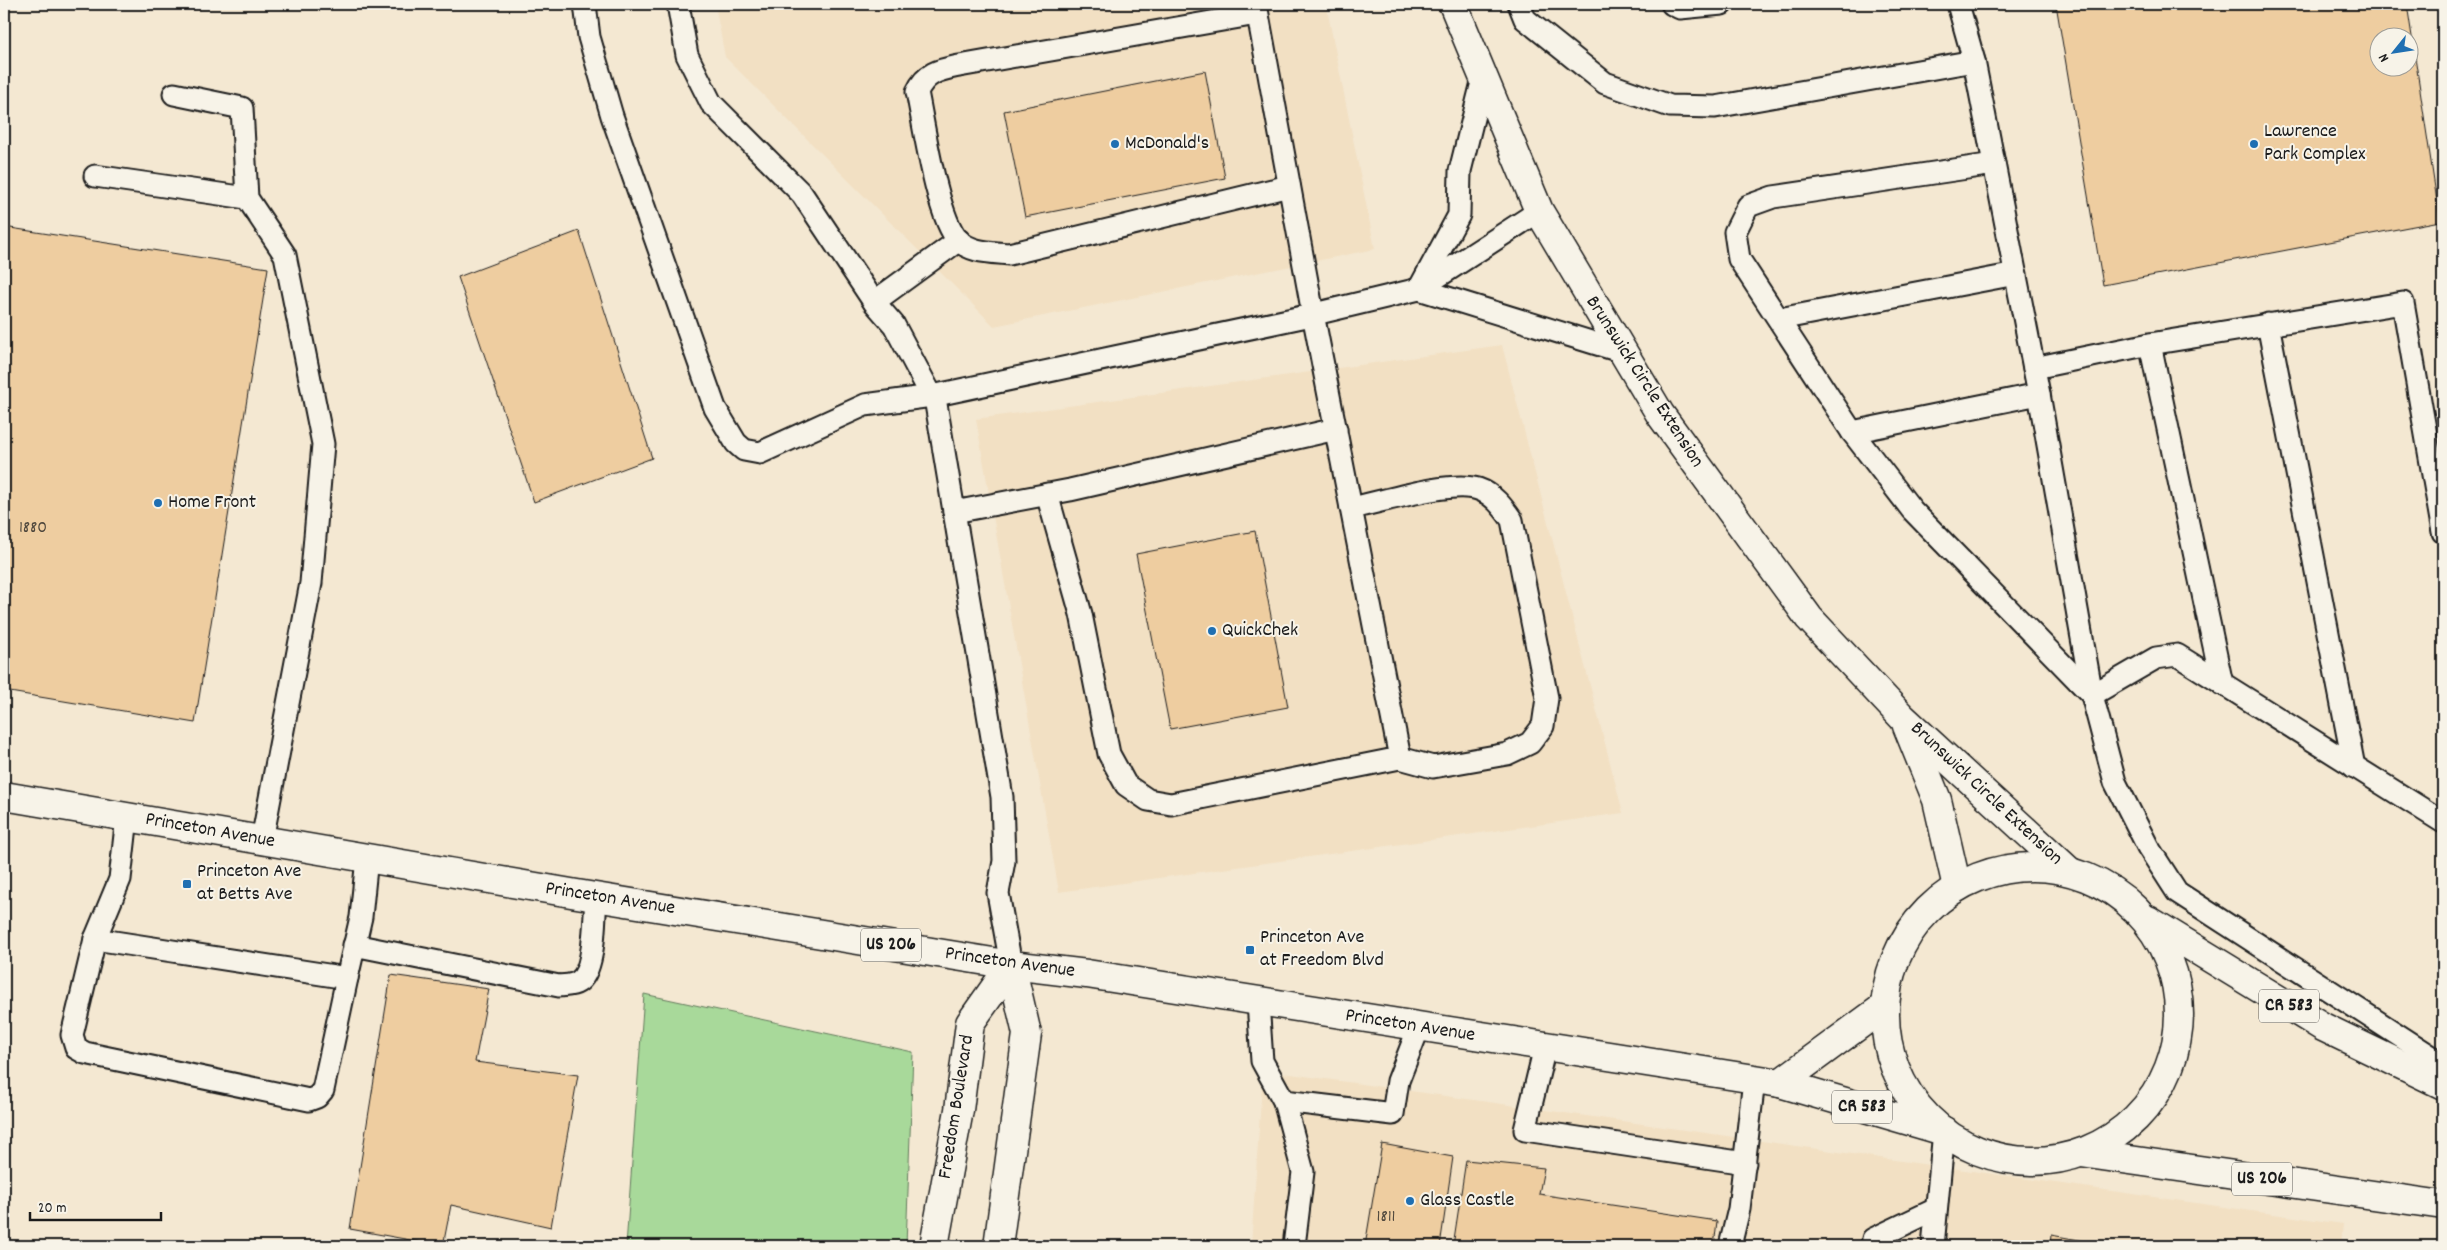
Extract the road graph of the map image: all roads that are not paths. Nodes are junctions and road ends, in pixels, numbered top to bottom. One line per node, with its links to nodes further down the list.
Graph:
1 (585, 4): 28 (lane)
2 (678, 4): 20 (lane)
3 (1453, 4): 10 (main road, Brunswick Circle Extension)
4 (1518, 4): 9 (lane)
5 (1672, 4): 6 (lane)
6 (1722, 4)
7 (1958, 4): 9 (lane)
8 (1256, 9): 14 (lane); 17 (lane)
9 (1974, 61): 12 (lane)
10 (1483, 78): 16 (main road, Brunswick Circle Extension); 19 (lane)
11 (174, 94): 15 (lane)
12 (1994, 164): 18 (lane); 22 (lane)
13 (95, 176): 15 (lane)
14 (1289, 186): 17 (lane); 21 (lane)
15 (247, 198): 43 (lane)
16 (1539, 210): 19 (lane); 25 (main road, Brunswick Circle Extension)
17 (958, 240): 20 (lane)
18 (2016, 274): 22 (lane); 26 (lane)
19 (1419, 289): 21 (lane); 25 (lane)
20 (874, 302): 28 (lane)
21 (1313, 314): 28 (lane); 29 (lane)
22 (1779, 318): 30 (lane)
23 (2268, 324): 24 (lane); 34 (lane); 39 (lane)
24 (2150, 344): 26 (lane); 35 (lane)
25 (1623, 352): 37 (main road, Brunswick Circle Extension)
26 (2034, 368): 27 (lane)
27 (2040, 394): 30 (lane); 36 (lane)
28 (932, 396): 33 (lane)
29 (1336, 429): 31 (lane); 32 (lane)
30 (1852, 432): 36 (lane)
31 (1047, 494): 33 (lane); 38 (lane)
32 (1351, 508): 38 (lane); 38 (lane)
33 (954, 512): 51 (lane)
34 (2443, 532)
35 (2222, 684): 36 (lane); 39 (lane)
36 (2092, 695): 57 (lane)
37 (1903, 718): 45 (main road, Brunswick Circle Extension); 46 (main road, Brunswick Circle Extension)
38 (1400, 758)
39 (2354, 767): 42 (lane)
40 (4, 796): 41 (main road, Princeton Avenue / US 206)
41 (127, 817): 43 (main road, Princeton Avenue / US 206); 49 (lane)
42 (2443, 822)
43 (262, 840): 44 (main road, Princeton Avenue / US 206)
44 (367, 858): 47 (main road, Princeton Avenue / US 206); 50 (lane)
45 (2069, 871): 46 (main road); 48 (main road)
46 (1957, 887): 54 (main road)
47 (596, 897): 50 (lane); 51 (main road, Princeton Avenue / US 206)
48 (2142, 916): 59 (main road, CR 583); 62 (main road)
49 (95, 939): 52 (lane); 52 (lane)
50 (354, 945): 52 (lane)
51 (1011, 965): 53 (main road, Princeton Avenue / US 206); 66 (main road, Freedom Boulevard); 67 (main road)
52 (347, 978)
53 (1258, 1002): 55 (main road, Princeton Avenue / US 206); 60 (lane)
54 (1885, 1006): 58 (main road); 61 (main road)
55 (1419, 1027): 56 (main road, Princeton Avenue / US 206); 60 (lane)
56 (1544, 1047): 58 (main road, Princeton Avenue / US 206); 63 (lane)
57 (2443, 1064)
58 (1767, 1082): 61 (main road, Princeton Avenue / CR 583); 63 (lane)
59 (2443, 1085)
60 (1284, 1101): 68 (lane)
61 (1944, 1131): 62 (main road); 65 (lane)
62 (2081, 1153): 64 (main road, US 206)
63 (1745, 1163): 69 (lane)
64 (2443, 1205)
65 (1936, 1209): 70 (lane); 71 (lane)
66 (934, 1246)
67 (998, 1246)
68 (1294, 1246)
69 (1730, 1246)
70 (1872, 1246)
71 (1933, 1246)

